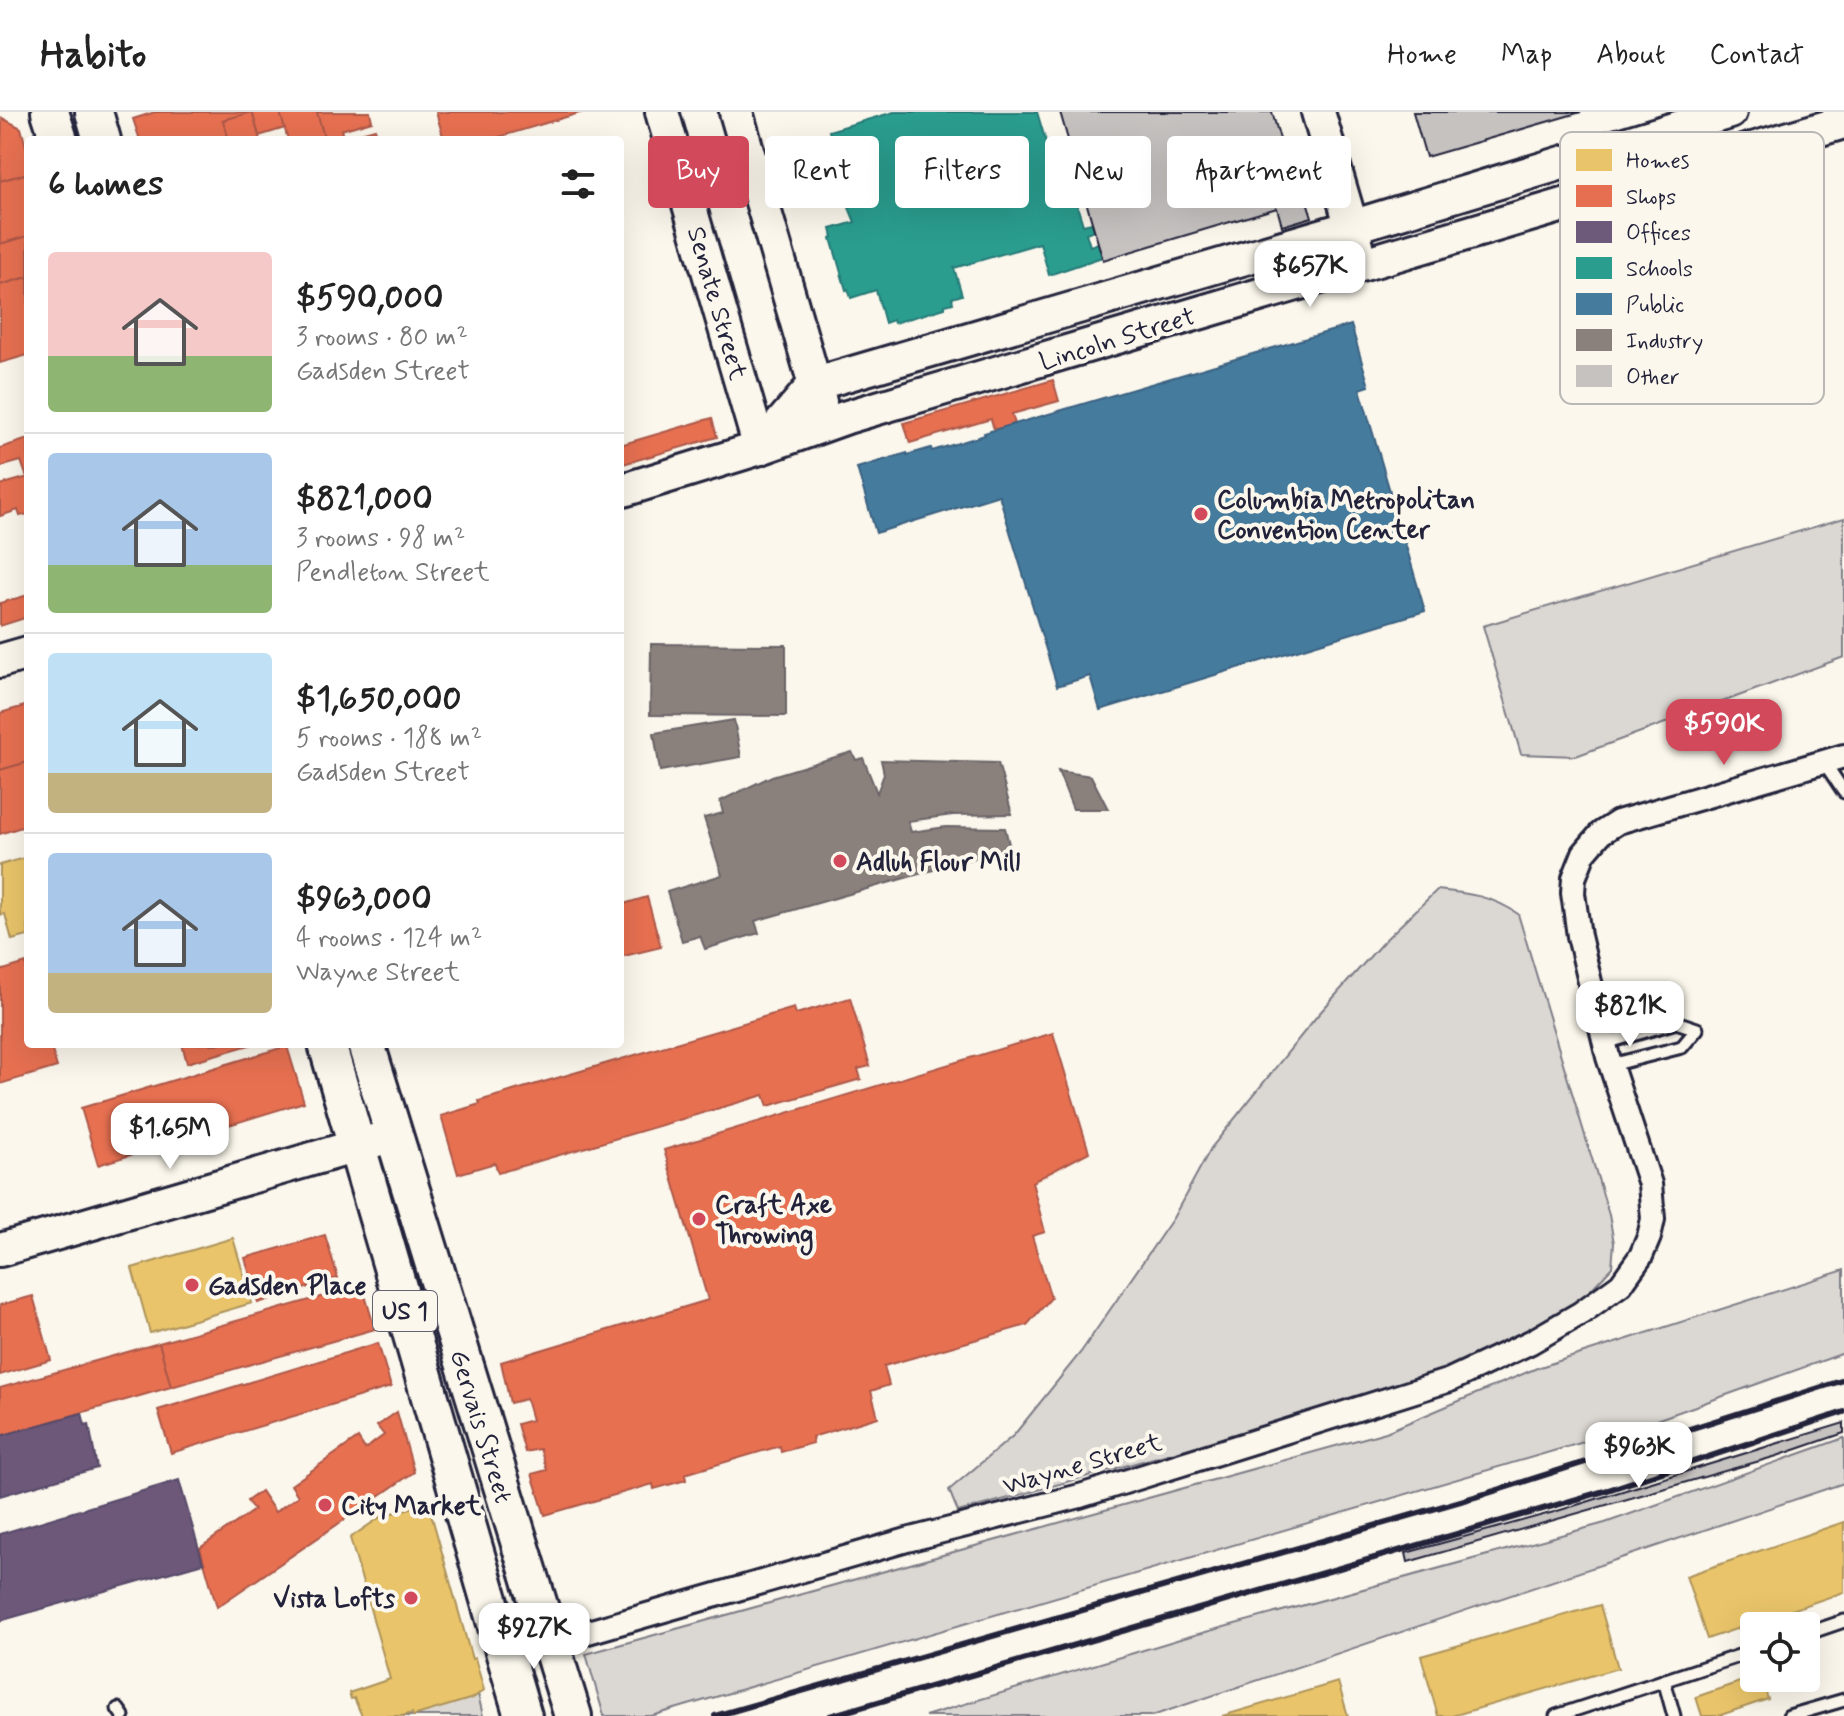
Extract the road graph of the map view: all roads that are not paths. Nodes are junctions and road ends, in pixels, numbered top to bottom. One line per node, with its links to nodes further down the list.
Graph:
1 (50, 112): 10 (main road)
2 (94, 112): 11 (main road)
3 (662, 112): 12 (street, Senate Street)
4 (736, 112): 14 (street)
5 (1318, 112): 18 (street)
6 (1730, 112): 8 (street, Lincoln Street)
7 (1844, 122): 9 (street, Lincoln Street)
8 (1664, 132)
9 (1810, 132)
10 (58, 136)
11 (101, 136)
12 (669, 136)
13 (1560, 164): 18 (street, Lincoln Street)
14 (753, 170): 15 (street); 20 (street)
15 (749, 171)
16 (1560, 206): 19 (street, Lincoln Street)
17 (691, 208): 22 (street, Senate Street)
18 (1351, 227): 19 (street); 20 (street, Lincoln Street)
19 (1362, 264): 21 (street, Lincoln Street)
20 (815, 384): 21 (street); 22 (street)
21 (827, 424): 22 (street, Lincoln Street)
22 (760, 448): 23 (street, Lincoln Street)
23 (624, 490)
24 (24, 654): 25 (street)
25 (0, 661)
26 (1834, 759): 27 (lane); 28 (street)
27 (1844, 792)
28 (1605, 1043): 31 (street); 31 (lane)
29 (328, 1048): 33 (main road, Gervais Street / US 1)
30 (367, 1048): 32 (main road, Gervais Street)
31 (1611, 1065): 37 (street, Wayne Street)
32 (394, 1135): 33 (street); 37 (main road, Gervais Street)
33 (357, 1145): 34 (street); 40 (main road, Gervais Street / US 1)
34 (0, 1250)
35 (1844, 1621): 36 (lane)
36 (1820, 1629)
37 (551, 1643): 40 (street, Wayne Street); 42 (main road, Gervais Street)
38 (1740, 1656): 39 (lane)
39 (1664, 1680): 43 (lane); 44 (lane)
40 (514, 1687)
41 (1844, 1700): 45 (lane)
42 (573, 1716)
43 (1556, 1716)
44 (1674, 1716)
45 (1789, 1716)

